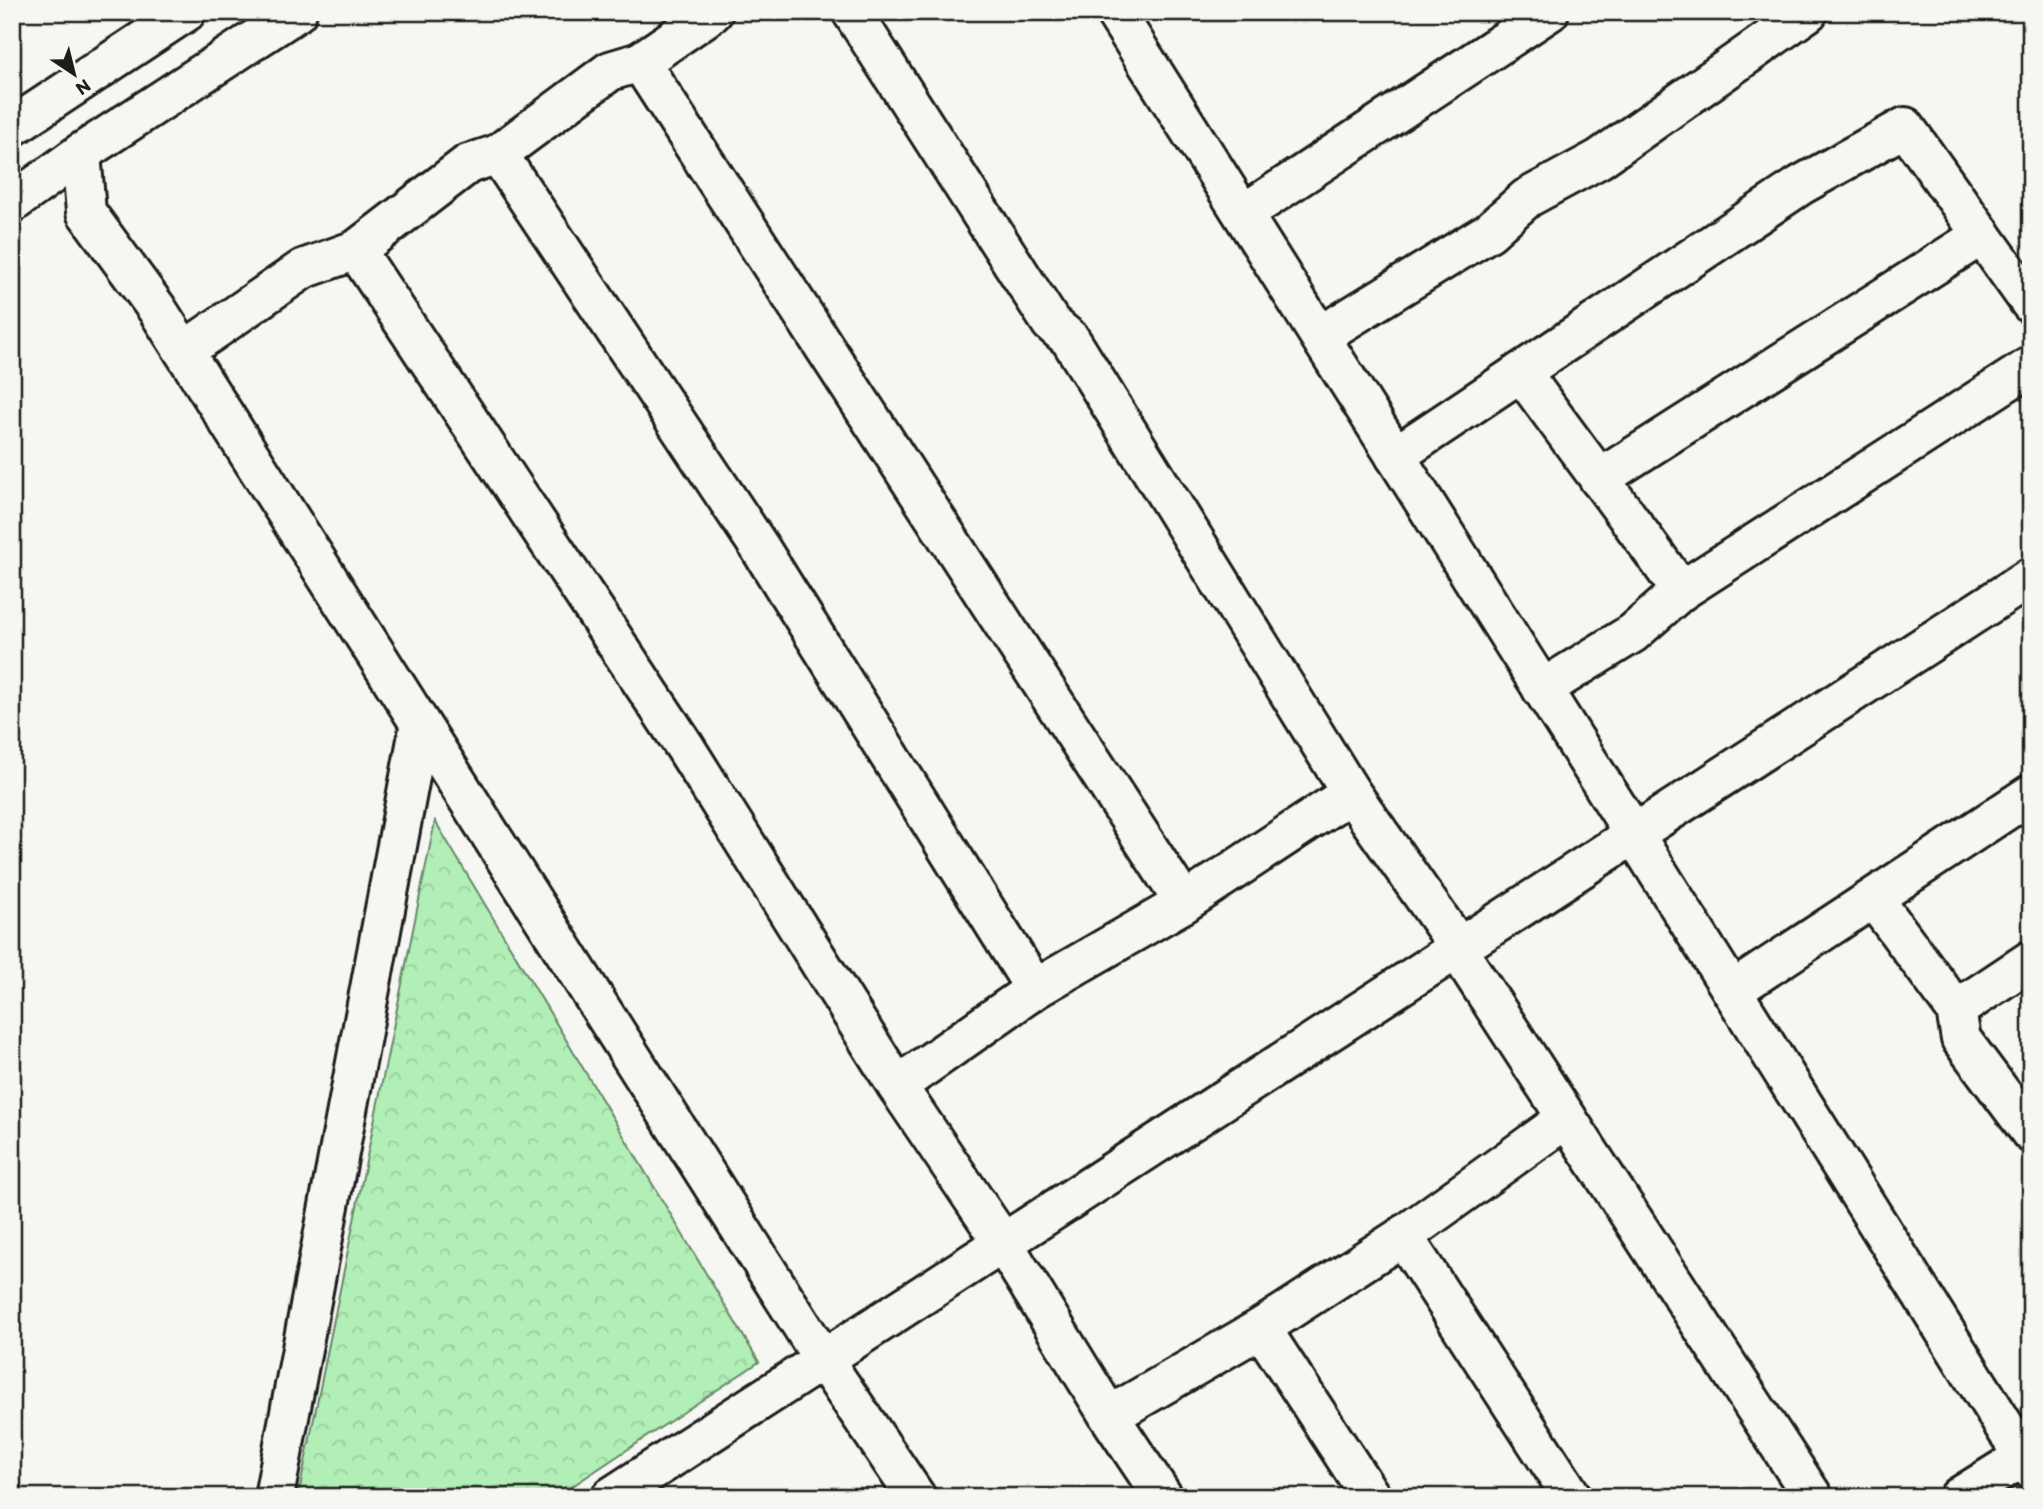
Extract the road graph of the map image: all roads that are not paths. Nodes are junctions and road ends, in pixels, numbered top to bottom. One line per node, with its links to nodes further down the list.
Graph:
1 (186, 12): 9 (street)
2 (297, 12): 10 (street)
3 (713, 12): 8 (street)
4 (852, 12): 27 (street)
5 (1115, 12): 13 (street)
6 (1549, 12): 13 (street)
7 (1808, 12): 17 (street)
8 (640, 62): 11 (street); 31 (street)
9 (12, 127)
10 (81, 153): 12 (street); 18 (street)
11 (498, 154): 15 (street); 34 (street)
12 (12, 203)
13 (1243, 214): 17 (street)
14 (1982, 235): 16 (street); 20 (street); 22 (street)
15 (356, 250): 18 (street); 37 (street)
16 (2031, 304)
17 (1320, 336): 21 (street)
18 (184, 351): 26 (street)
19 (2031, 366): 24 (street)
20 (1521, 372): 21 (street); 22 (street)
21 (1395, 456): 25 (street)
22 (1599, 479): 24 (street)
23 (2031, 577): 29 (street)
24 (1681, 591): 25 (street)
25 (1542, 689): 29 (street)
26 (420, 724): 43 (street); 47 (street)
27 (1351, 793): 31 (street); 32 (street)
28 (2031, 794): 30 (street)
29 (1634, 834): 32 (street); 35 (street)
30 (1874, 899): 35 (street); 36 (street)
31 (1184, 903): 34 (street)
32 (1459, 947): 38 (street); 41 (street)
33 (2031, 960): 36 (street)
34 (1035, 989): 37 (street)
35 (1732, 991): 45 (street)
36 (1956, 1010): 39 (street)
37 (897, 1086): 41 (street)
38 (1567, 1118): 40 (street); 52 (street)
39 (2030, 1131)
40 (1403, 1236): 42 (street); 51 (street)
41 (1003, 1243): 43 (street); 44 (street)
42 (1261, 1328): 44 (street); 50 (street)
43 (823, 1359): 46 (street); 48 (street)
44 (1109, 1416): 49 (street)
45 (2027, 1463): 53 (street)
46 (623, 1494)
47 (274, 1497)
48 (916, 1497)
49 (1163, 1497)
50 (1371, 1497)
51 (1572, 1497)
52 (1813, 1497)
53 (1959, 1497)

